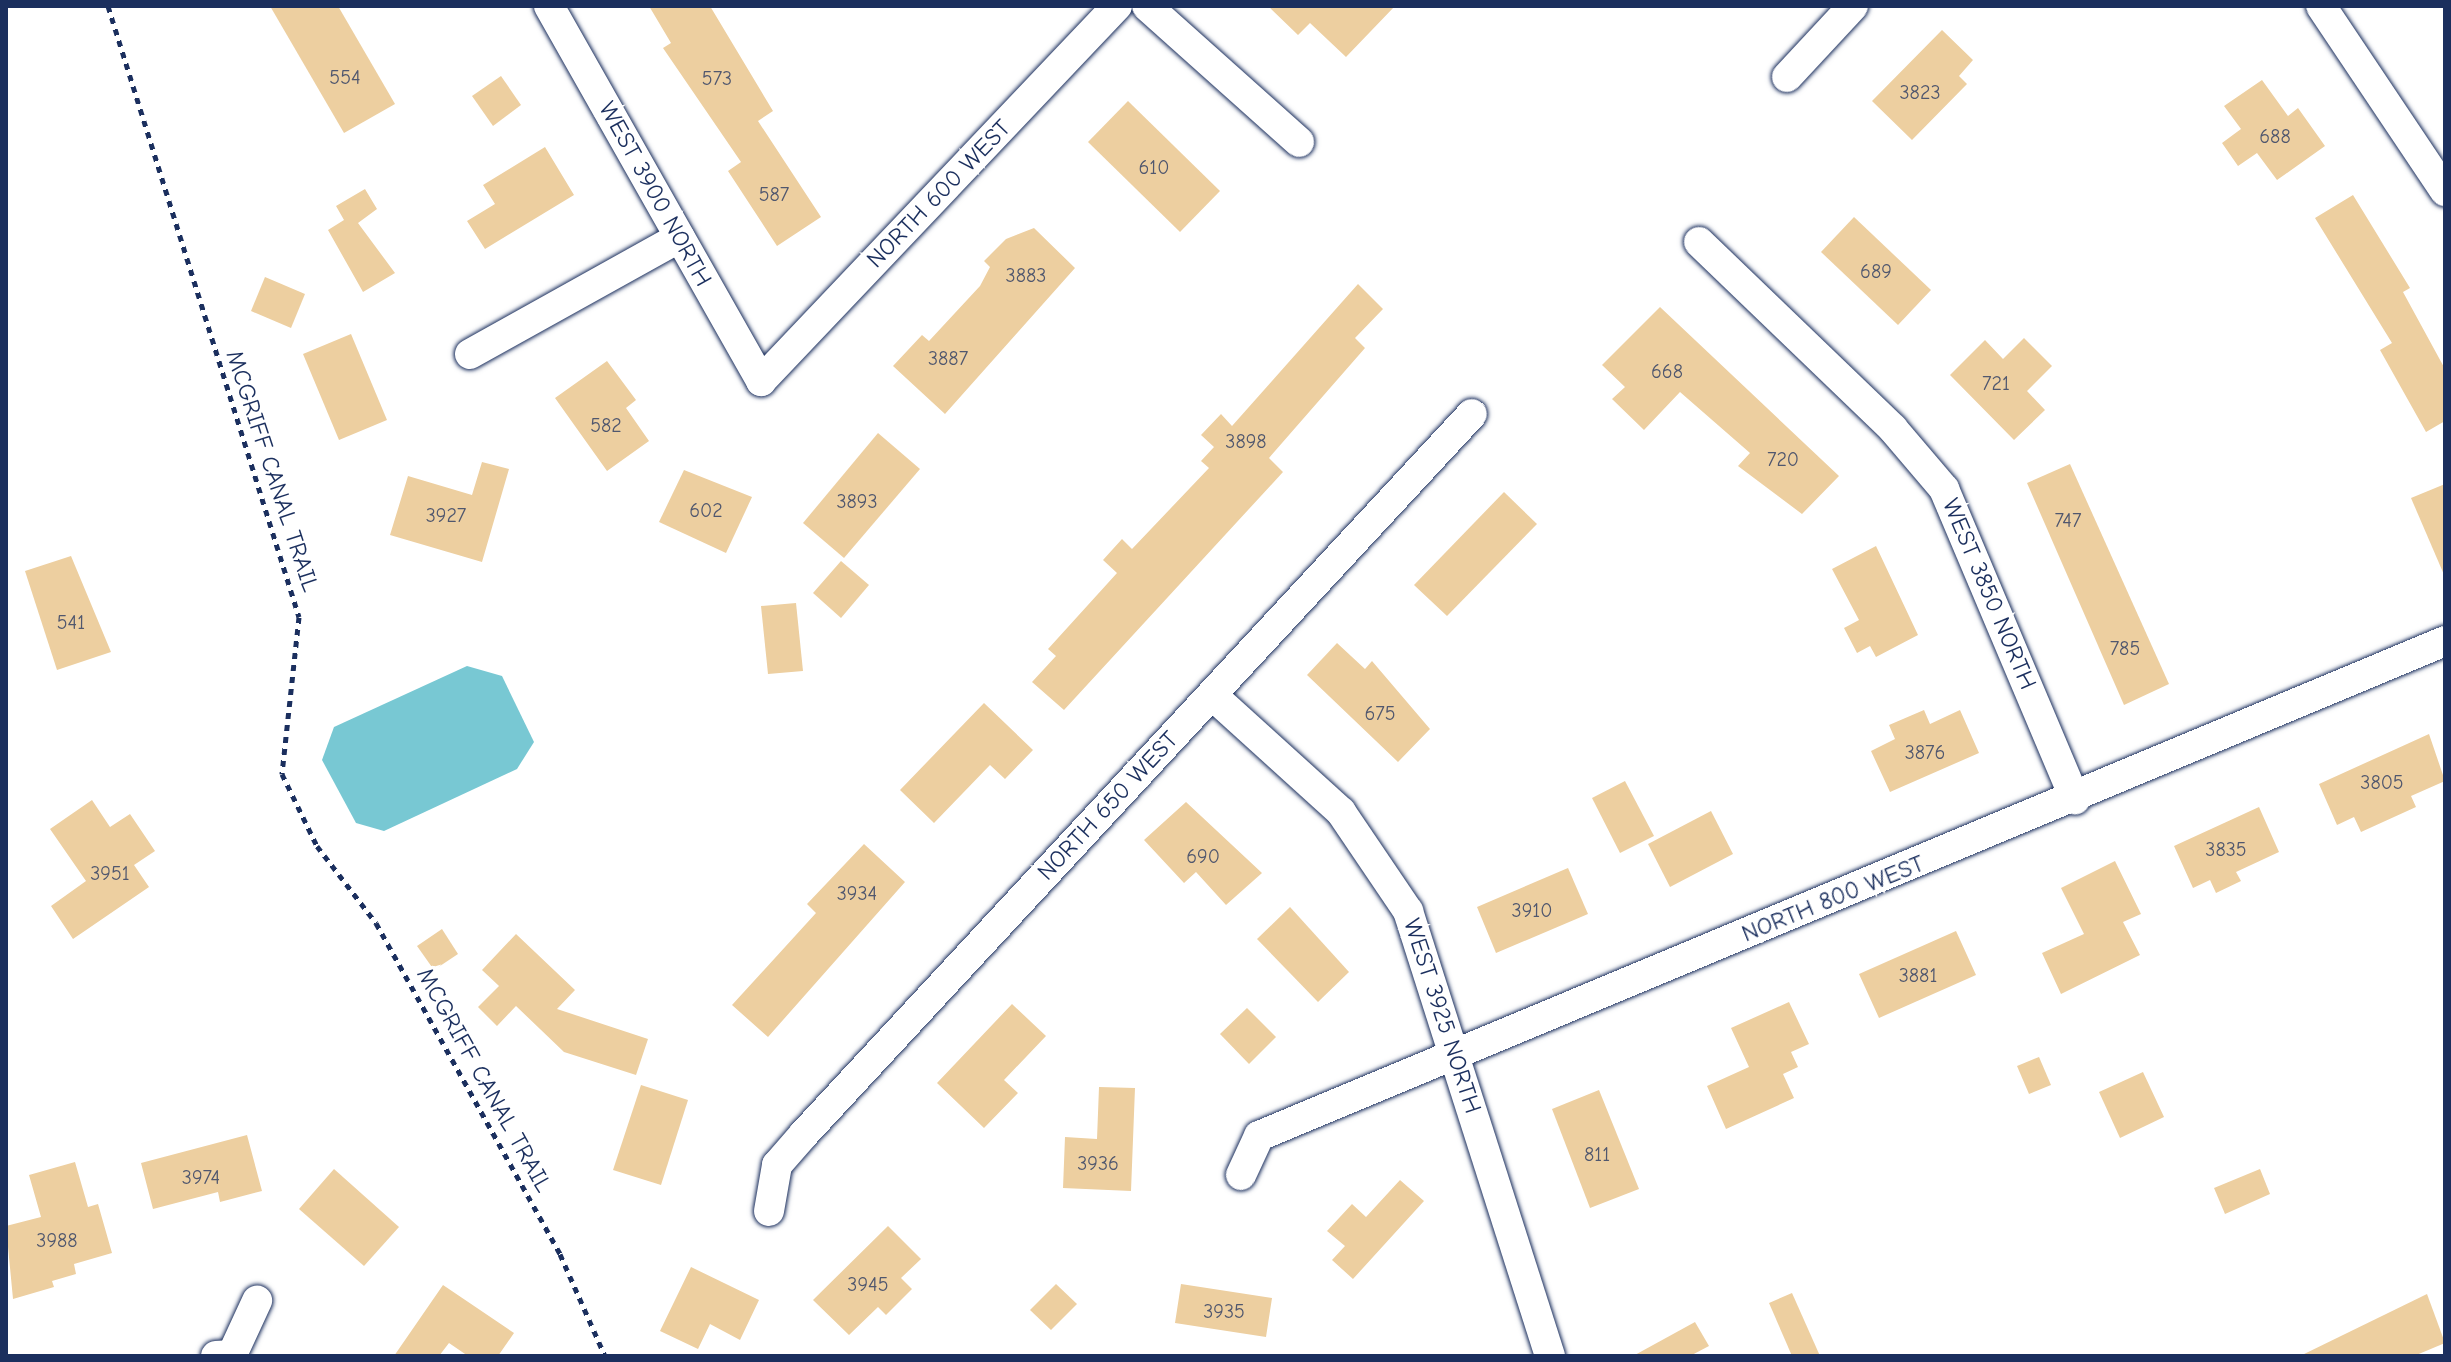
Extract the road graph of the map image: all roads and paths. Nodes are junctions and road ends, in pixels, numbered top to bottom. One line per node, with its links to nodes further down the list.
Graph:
1 (108, 6): 23 (path, MCGRIFF CANAL TRAIL)
2 (549, 6): 10 (street, WEST 3900 NORTH)
3 (1117, 6): 13 (street, NORTH 600 WEST)
4 (1147, 6): 8 (street)
5 (1853, 6): 7 (street)
6 (2321, 6): 9 (street)
7 (1787, 77)
8 (1299, 142)
9 (2445, 191)
10 (680, 237): 12 (street); 13 (street, WEST 3900 NORTH)
11 (1699, 242): 17 (street, WEST 3850 NORTH)
12 (470, 354)
13 (761, 381)
14 (1472, 414): 16 (street, NORTH 650 WEST)
15 (2445, 641): 17 (street, NORTH 800 WEST)
16 (1212, 695): 18 (street, WEST 3925 NORTH); 20 (street, NORTH 650 WEST)
17 (2075, 799): 18 (street, NORTH 800 WEST)
18 (1455, 1053): 19 (street, NORTH 800 WEST); 24 (street, WEST 3925 NORTH)
19 (1241, 1175)
20 (769, 1211)
21 (257, 1301): 22 (street)
22 (228, 1356)
23 (605, 1356)
24 (1550, 1356)

